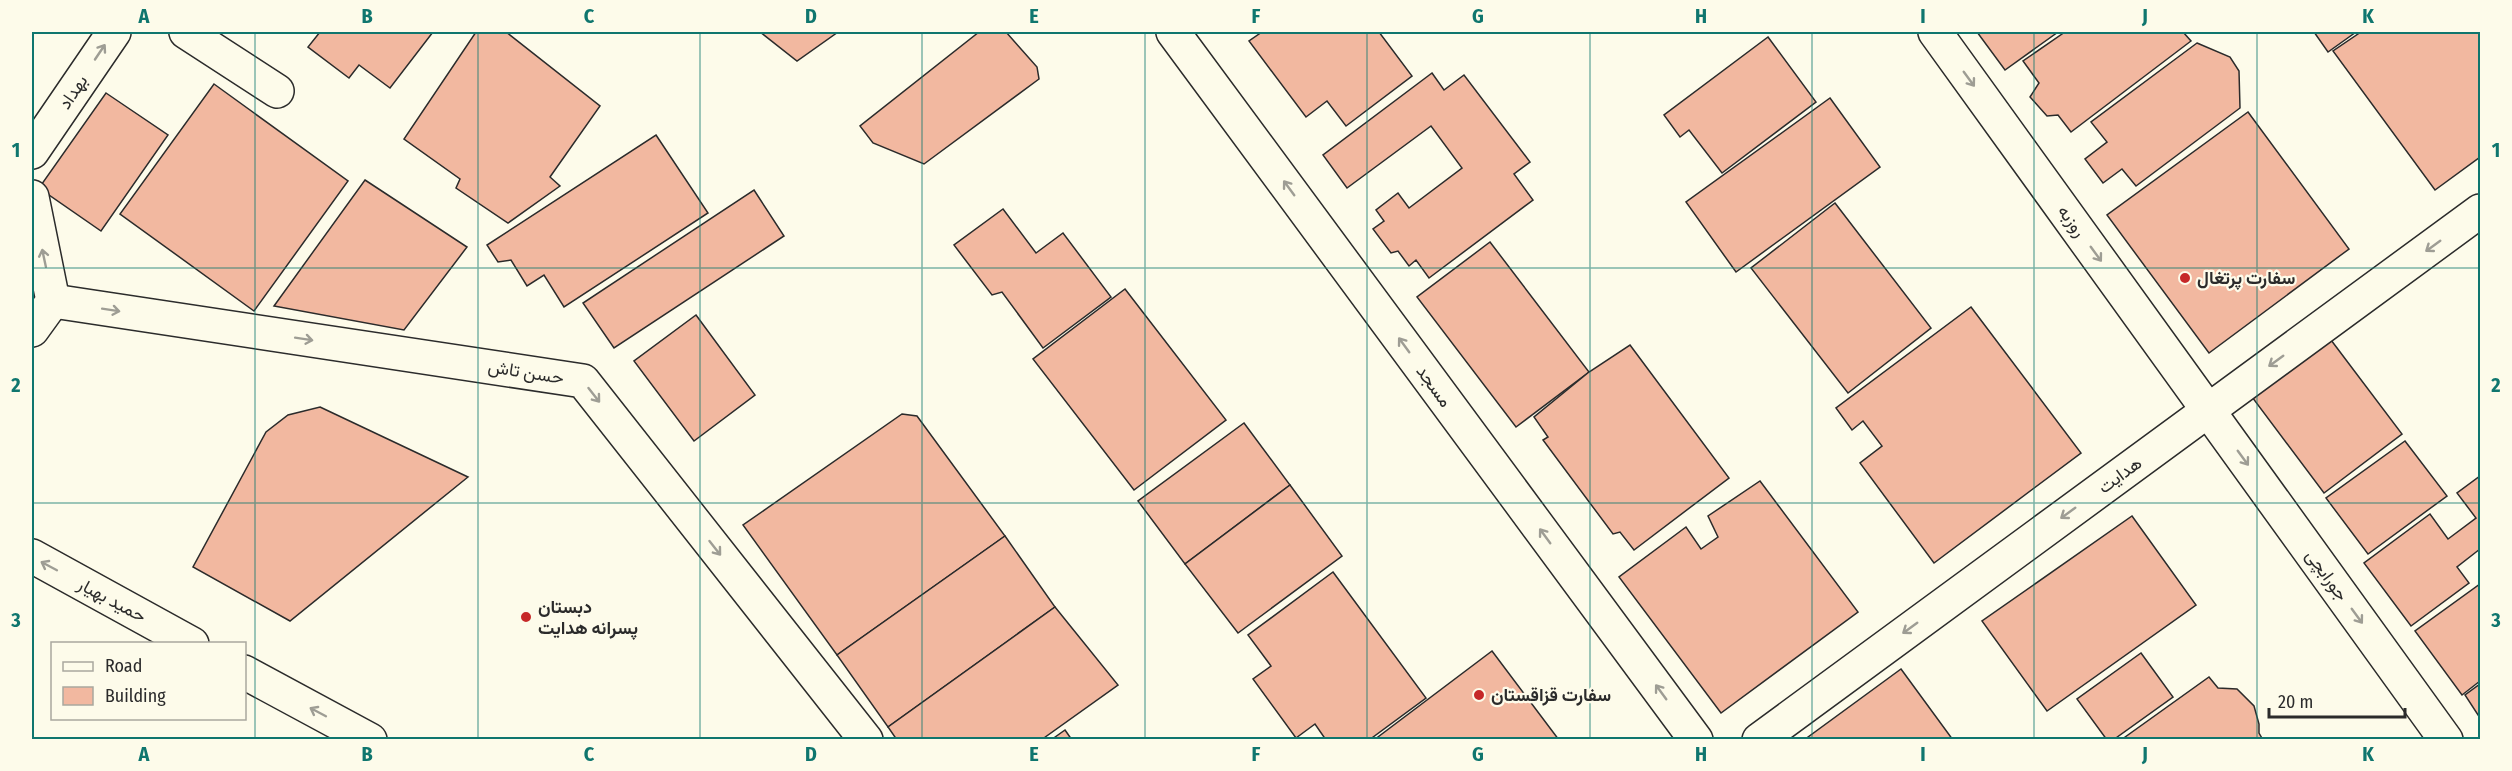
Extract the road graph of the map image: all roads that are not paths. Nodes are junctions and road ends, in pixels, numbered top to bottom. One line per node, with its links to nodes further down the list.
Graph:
1 (114, 32): 6 (street, بهداد, one-way to 1)
2 (186, 32): 5 (street)
3 (1173, 32): 17 (street, مسجد, one-way to 3)
4 (1935, 32): 11 (street, روزبه, one-way to 11)
5 (277, 91)
6 (32, 152)
7 (32, 197): 9 (street, one-way to 7)
8 (2481, 211): 11 (street, هدایت, one-way to 11)
9 (53, 301): 10 (street); 16 (street, حسن تاش, one-way to 16)
10 (32, 330)
11 (2209, 410): 18 (street, هدایت, one-way to 18); 19 (street, جورابچی, one-way to 19)
12 (32, 556): 13 (street, حمید بهیار, one-way to 12)
13 (188, 642)
14 (246, 673): 15 (street, one-way to 14)
15 (370, 740)
16 (866, 740)
17 (1696, 740)
18 (1759, 740)
19 (2446, 740)

